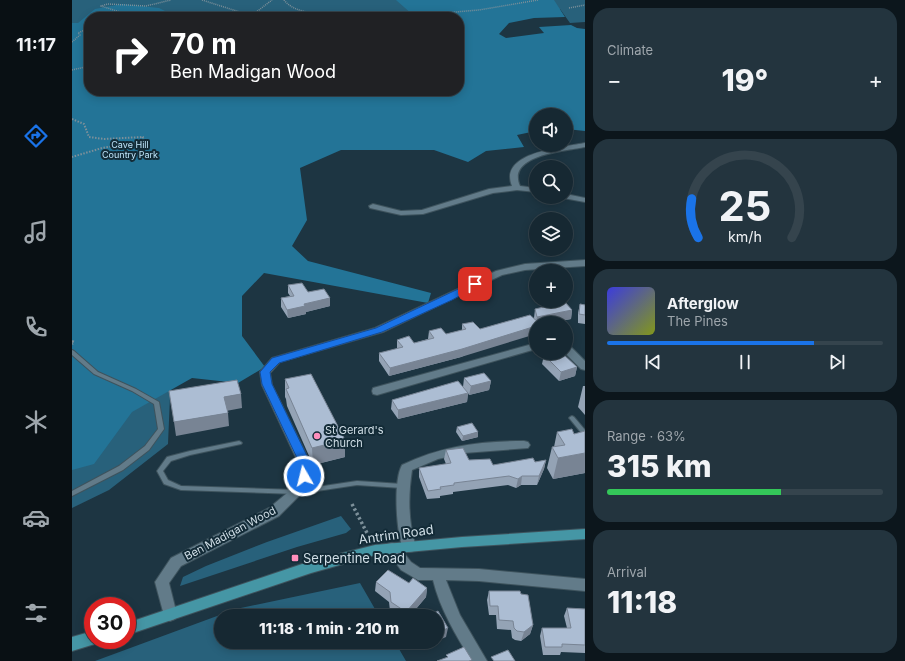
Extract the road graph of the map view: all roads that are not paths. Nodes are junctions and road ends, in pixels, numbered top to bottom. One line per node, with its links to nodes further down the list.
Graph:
1 (585, 145): 2 (street)
2 (517, 188): 3 (street); 6 (street)
3 (529, 189)
4 (573, 197): 5 (street)
5 (585, 200)
6 (373, 206)
7 (585, 263): 18 (street, Ben Madigan Wood)
8 (529, 348): 12 (street)
9 (72, 352): 19 (lane)
10 (573, 355): 11 (street)
11 (585, 366)
12 (377, 391)
13 (572, 418): 14 (lane)
14 (585, 434)
15 (239, 443): 18 (lane)
16 (524, 445): 17 (street)
17 (403, 486): 18 (lane); 21 (street)
18 (297, 492): 25 (street, Ben Madigan Wood)
19 (72, 494)
20 (585, 534): 21 (main road, Antrim Road)
21 (409, 547): 22 (main road, Antrim Road)
22 (392, 548): 23 (street); 25 (main road, Antrim Road)
23 (438, 574): 24 (street); 29 (street)
24 (585, 585)
25 (170, 615): 26 (main road, Antrim Road)
26 (136, 626)
27 (84, 641): 28 (main road)
28 (72, 644)
29 (480, 661)

